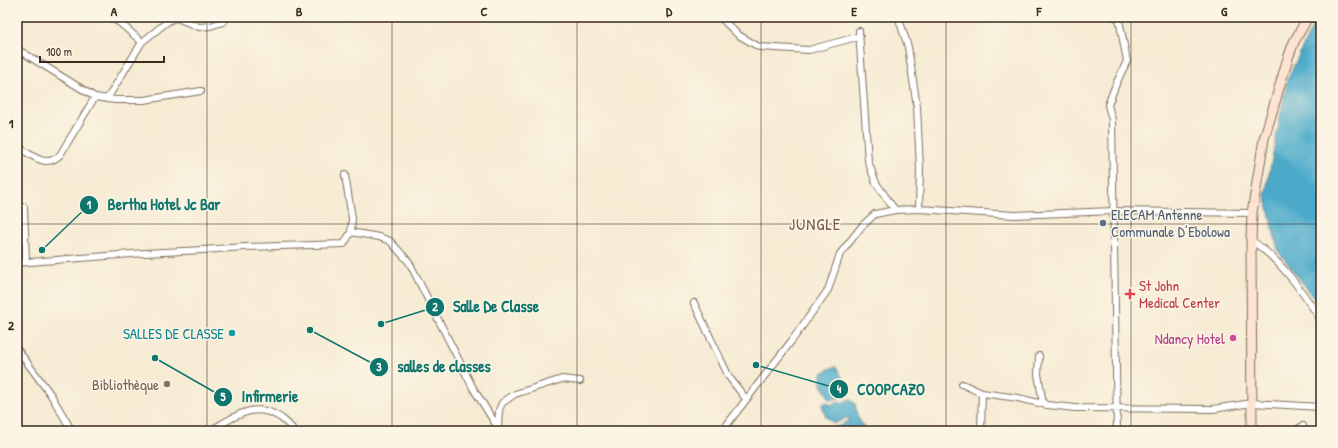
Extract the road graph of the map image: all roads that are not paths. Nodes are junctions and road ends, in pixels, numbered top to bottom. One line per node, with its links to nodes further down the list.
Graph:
1 (110, 17): 7 (street)
2 (227, 17): 7 (street)
3 (720, 17): 16 (street)
4 (900, 17): 15 (street)
5 (1115, 17): 17 (street)
6 (1308, 17): 18 (street)
7 (142, 42): 11 (street)
8 (17, 49): 10 (street)
9 (201, 91): 11 (street)
10 (95, 97): 11 (street); 12 (street)
11 (107, 100)
12 (17, 146)
13 (345, 175): 19 (street)
14 (24, 207): 21 (street)
15 (919, 209): 16 (street); 17 (street)
16 (895, 210): 30 (street)
17 (1114, 211): 18 (street); 34 (street)
18 (1252, 213): 20 (street)
19 (351, 232): 21 (street); 36 (street)
20 (1251, 240): 24 (street); 31 (street)
21 (26, 261): 22 (street)
22 (17, 263)
23 (694, 303): 30 (street)
24 (1321, 320)
25 (17, 349): 37 (street)
26 (1039, 356): 32 (street)
27 (580, 381): 36 (street)
28 (962, 384): 29 (street)
29 (982, 393): 32 (street); 41 (street)
30 (746, 399): 40 (street)
31 (1252, 403): 33 (street); 34 (street); 43 (street)
32 (1043, 404): 34 (street)
33 (1321, 407)
34 (1118, 408): 42 (street)
35 (1303, 426): 44 (street)
36 (499, 429)
37 (72, 431)
38 (210, 431): 39 (street)
39 (294, 431)
40 (722, 431)
41 (981, 431)
42 (1117, 431)
43 (1252, 431)
44 (1295, 431)

